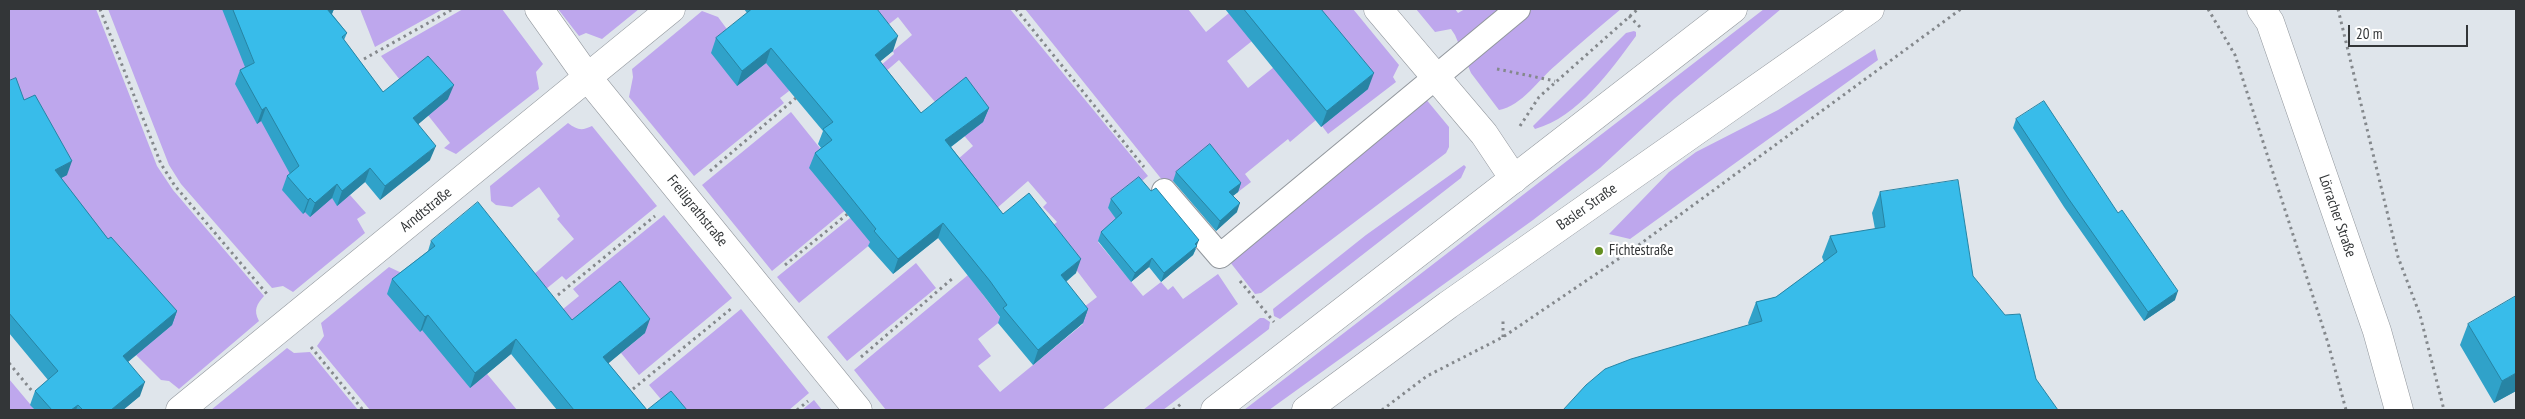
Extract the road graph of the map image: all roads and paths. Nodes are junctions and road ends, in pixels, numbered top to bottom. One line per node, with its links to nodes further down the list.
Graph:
1 (100, 9): 30 (path)
2 (453, 9): 17 (path)
3 (540, 9): 20 (street, Freiligrathstraße)
4 (671, 9): 20 (street, Arndtstraße)
5 (1016, 9): 24 (path)
6 (1378, 9): 19 (street)
7 (1518, 9): 18 (lane)
8 (1638, 9): 15 (path)
9 (1733, 9): 23 (street)
10 (1870, 9): 41 (street, Basler Straße)
11 (1961, 9): 26 (path)
12 (2208, 9): 43 (path)
13 (2338, 9): 45 (path)
14 (2268, 13): 44 (street, Lörracher Straße)
15 (1629, 16): 16 (path); 21 (path)
16 (1641, 28)
17 (364, 59)
18 (1455, 59): 19 (lane); 21 (path)
19 (1433, 77): 23 (street); 27 (lane)
20 (588, 78): 30 (street, Arndtstraße); 34 (street, Freiligrathstraße)
21 (1555, 82): 22 (path)
22 (1539, 97)
23 (1514, 179): 40 (street)
24 (1164, 190): 27 (lane)
25 (1610, 243): 26 (path)
26 (1636, 248): 32 (path)
27 (1220, 256): 31 (path)
28 (953, 278): 34 (path)
29 (1503, 318): 32 (path)
30 (289, 321): 36 (street, Arndtstraße); 37 (path)
31 (1279, 328)
32 (1503, 338): 42 (path)
33 (9, 363): 35 (path)
34 (834, 380): 38 (path); 39 (street, Freiligrathstraße)
35 (32, 391)
36 (180, 410)
37 (363, 410)
38 (797, 410)
39 (858, 410)
40 (1215, 410)
41 (1306, 410)
42 (1382, 410)
43 (2346, 410)
44 (2399, 410)
45 (2444, 410)

